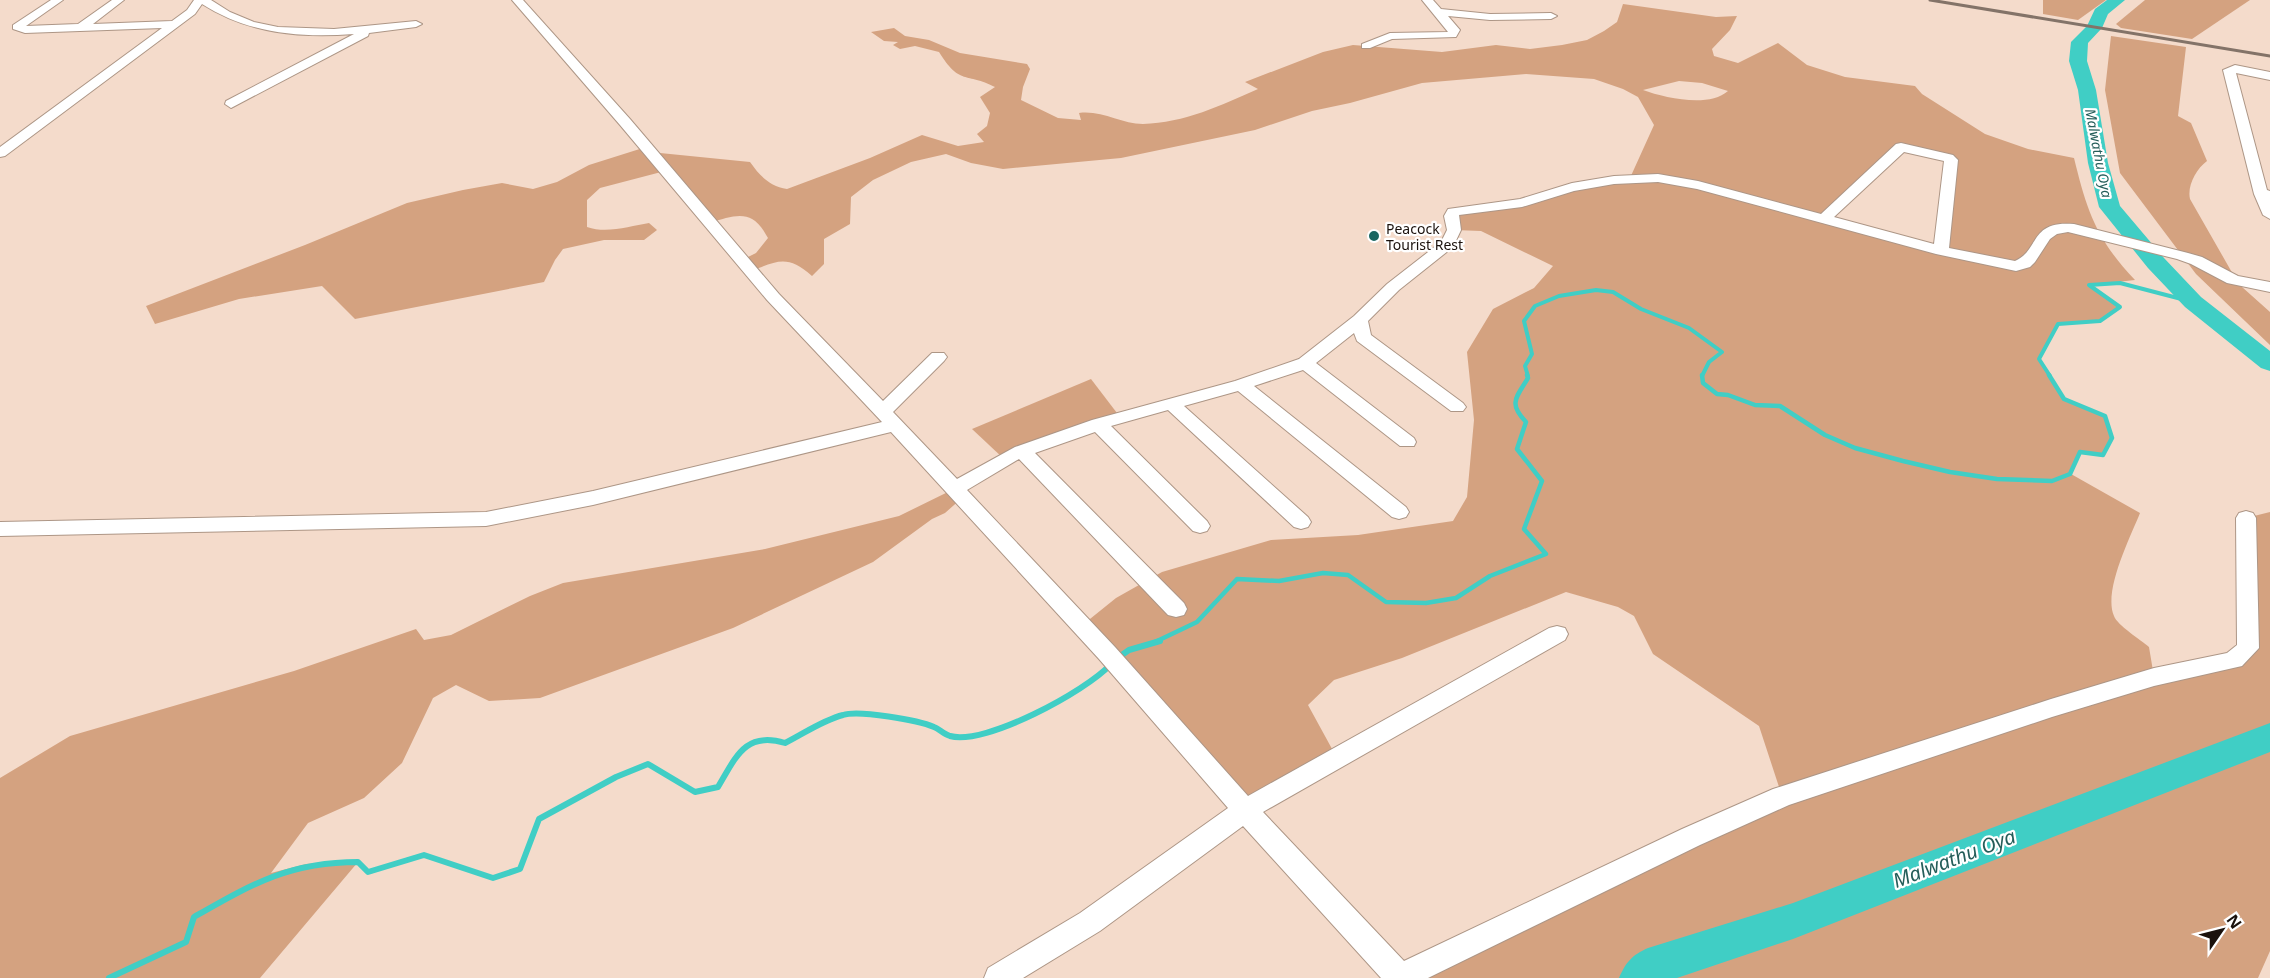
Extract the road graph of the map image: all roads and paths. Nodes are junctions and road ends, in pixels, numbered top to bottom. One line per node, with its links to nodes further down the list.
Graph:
1 (58, 0): 10 (street)
2 (119, 0): 10 (street)
3 (201, 0): 8 (street); 11 (street)
4 (517, 0): 29 (street)
5 (1427, 0): 6 (street)
6 (1437, 12): 7 (street); 12 (street)
7 (1551, 16)
8 (175, 24): 10 (street); 15 (street)
9 (416, 24): 11 (street)
10 (80, 28)
11 (372, 30): 14 (street)
12 (1366, 46)
13 (2270, 76): 16 (street)
14 (231, 104)
15 (0, 153)
16 (2252, 154): 17 (street); 18 (street)
17 (2270, 156)
18 (2266, 195): 19 (street)
19 (2270, 215)
20 (1824, 219): 21 (street); 21 (street); 23 (street)
21 (1941, 251): 22 (street)
22 (2270, 287)
23 (1360, 320): 25 (street); 28 (street)
24 (938, 357): 29 (street)
25 (1305, 363): 26 (street); 31 (street)
26 (1240, 385): 27 (street); 34 (street)
27 (1172, 404): 30 (street); 36 (street)
28 (1457, 407)
29 (888, 418): 33 (street); 38 (street)
30 (1098, 424): 32 (street); 37 (street)
31 (1407, 442)
32 (1022, 451): 33 (street); 39 (street)
33 (954, 489): 41 (street)
34 (1399, 512)
35 (2246, 518): 41 (street)
36 (1301, 522)
37 (1200, 526)
38 (0, 529)
39 (1176, 609)
40 (1557, 634): 41 (street)
41 (1245, 810): 42 (street)
42 (998, 978)

